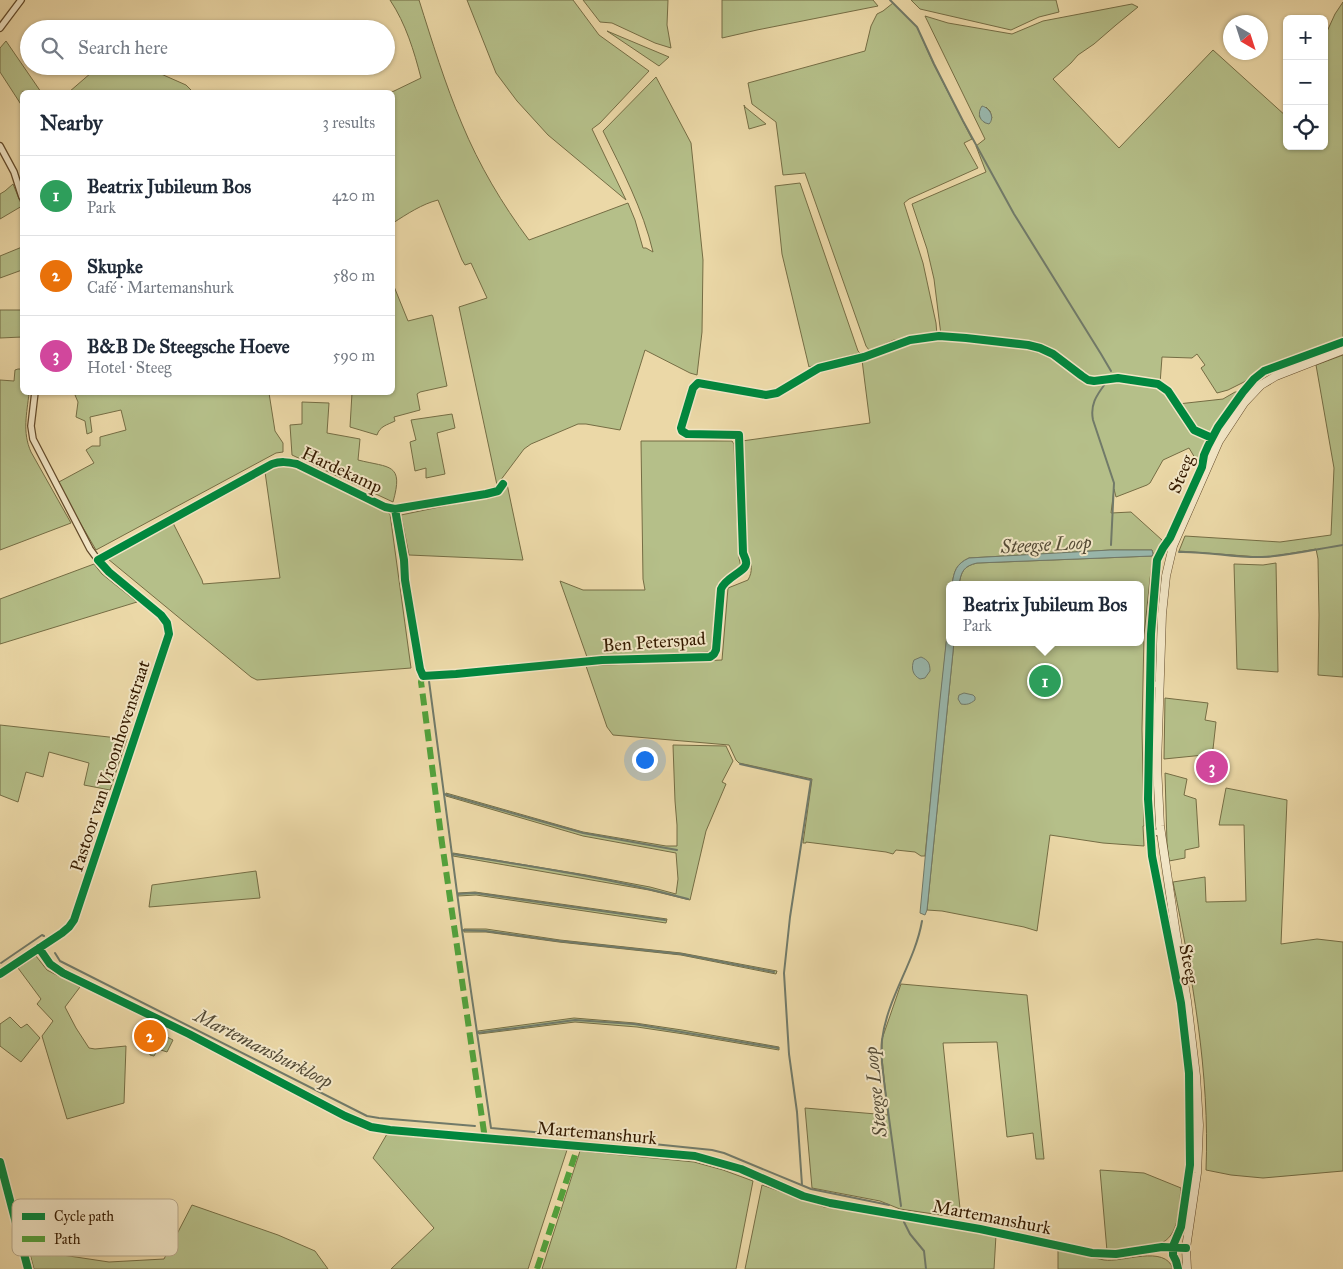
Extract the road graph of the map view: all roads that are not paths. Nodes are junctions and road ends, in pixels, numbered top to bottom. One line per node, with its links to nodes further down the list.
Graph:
1 (21, 0): 2 (street)
2 (0, 28)
3 (0, 146): 4 (street)
4 (20, 191)
5 (1343, 350): 9 (street, Steeg)
6 (35, 395): 8 (street, Pastoor van Vroonhovenstraat)
7 (503, 484): 8 (street, Hardekamp)
8 (98, 560): 13 (street, Pastoor van Vroonhovenstraat)
9 (1160, 684): 10 (street); 11 (street, Steeg)
10 (1149, 685)
11 (1161, 832): 12 (street); 17 (street, Steeg)
12 (1150, 833)
13 (39, 948): 14 (street, Pastoor van Vroonhovenstraat); 17 (street, Martemanshurk)
14 (0, 974)
15 (0, 1162): 16 (street)
16 (12, 1208)
17 (1186, 1248): 20 (street, Steeg)
18 (25, 1256): 19 (street)
19 (28, 1269)
20 (1187, 1269)

